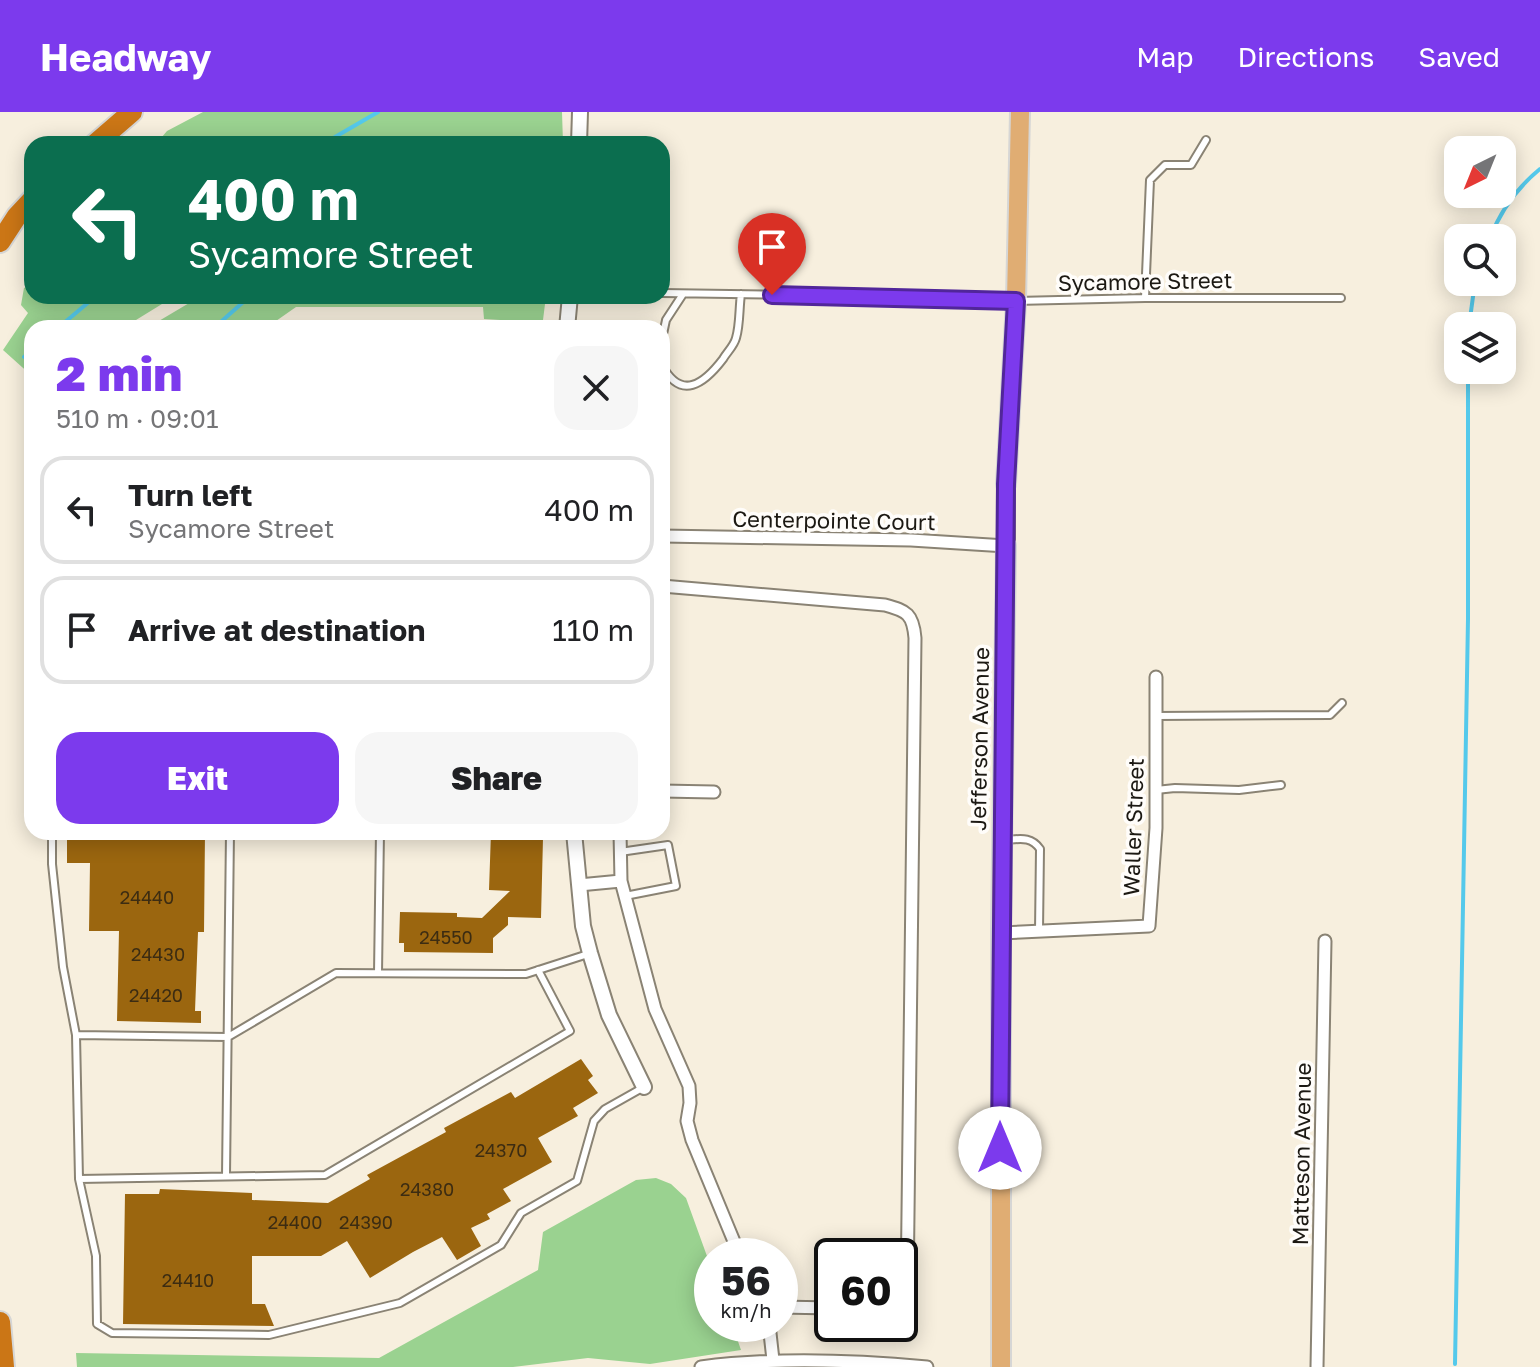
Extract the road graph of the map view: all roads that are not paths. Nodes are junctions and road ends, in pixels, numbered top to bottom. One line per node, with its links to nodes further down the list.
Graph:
1 (132, 112): 4 (highway)
2 (580, 112): 5 (street)
3 (1020, 112): 14 (main road, Jefferson Avenue)
4 (104, 136)
5 (579, 136)
6 (1206, 140): 12 (lane)
7 (24, 209): 8 (highway)
8 (0, 242)
9 (670, 293): 10 (lane, Sycamore Street)
10 (683, 294): 11 (lane, Sycamore Street); 15 (lane)
11 (741, 294): 14 (lane, Sycamore Street); 16 (lane)
12 (1145, 298): 13 (lane, Sycamore Street); 14 (lane, Sycamore Street)
13 (1341, 298)
14 (1016, 301): 17 (main road, Jefferson Avenue)
15 (666, 320)
16 (670, 376)
17 (1006, 484): 19 (main road, Jefferson Avenue)
18 (670, 536): 19 (street, Centerpointe Court)
19 (1006, 546): 33 (main road, Jefferson Avenue)
20 (670, 587): 50 (street)
21 (1156, 677): 23 (street, Waller Street)
22 (1342, 703): 23 (lane)
23 (1156, 716): 25 (street, Waller Street)
24 (1281, 785): 25 (lane)
25 (1156, 790): 38 (street, Waller Street)
26 (670, 791): 27 (street)
27 (714, 792)
28 (52, 840): 44 (lane)
29 (230, 840): 45 (lane)
30 (380, 840): 43 (lane)
31 (575, 840): 36 (street)
32 (620, 840): 34 (street)
33 (1002, 840): 38 (lane); 39 (main road, Jefferson Avenue)
34 (620, 852): 35 (street); 37 (lane)
35 (621, 881): 36 (street); 37 (street)
36 (579, 885): 41 (street)
37 (625, 896): 49 (street)
38 (1039, 931): 39 (street, Waller Street)
39 (1001, 933): 57 (main road, Jefferson Avenue)
40 (1325, 941): 58 (street, Matteson Avenue)
41 (590, 953): 42 (lane); 46 (street)
42 (538, 970): 43 (lane); 47 (lane)
43 (378, 973): 45 (lane)
44 (76, 1035): 45 (lane); 48 (lane)
45 (228, 1037): 47 (lane)
46 (644, 1087): 48 (lane)
47 (226, 1176): 48 (lane)
48 (79, 1179)
49 (733, 1238)
50 (908, 1238)
51 (0, 1322): 54 (highway)
52 (771, 1342): 53 (street)
53 (773, 1360): 55 (street); 56 (street)
54 (4, 1367)
55 (701, 1367)
56 (927, 1367)
57 (1001, 1367)
58 (1317, 1367)

